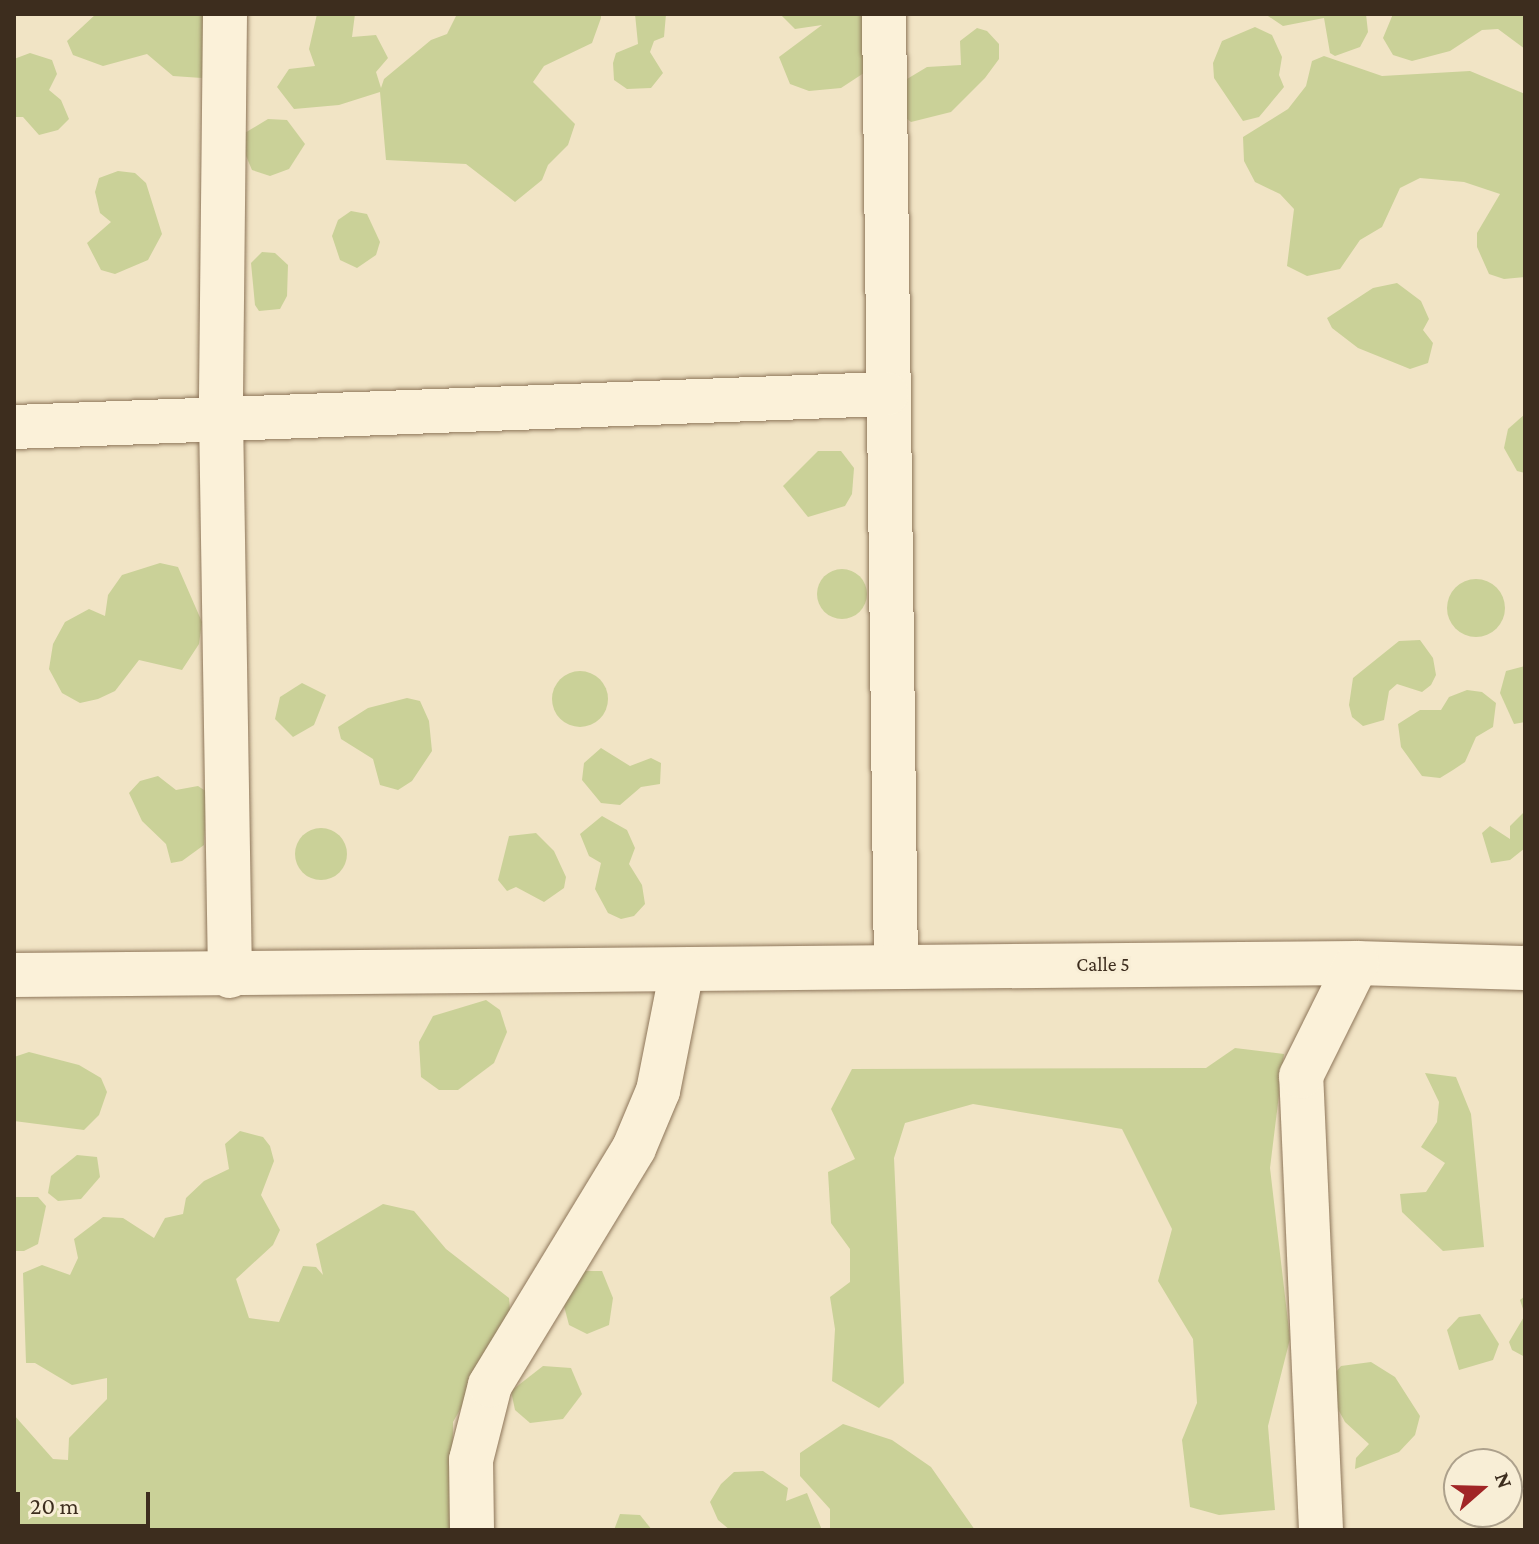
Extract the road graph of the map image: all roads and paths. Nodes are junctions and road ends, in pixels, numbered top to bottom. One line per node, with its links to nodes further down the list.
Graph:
1 (225, 14): 4 (street)
2 (884, 14): 3 (street)
3 (886, 394): 4 (street); 7 (street)
4 (221, 415): 5 (street); 11 (street)
5 (14, 427)
6 (1357, 963): 7 (street, Calle 5); 8 (street, Calle 5); 13 (street)
7 (896, 966): 9 (street, Calle 5)
8 (1525, 968)
9 (682, 970): 11 (street, Calle 5); 12 (street)
10 (14, 975): 11 (street, Calle 5)
11 (230, 976)
12 (472, 1530)
13 (1321, 1530)

